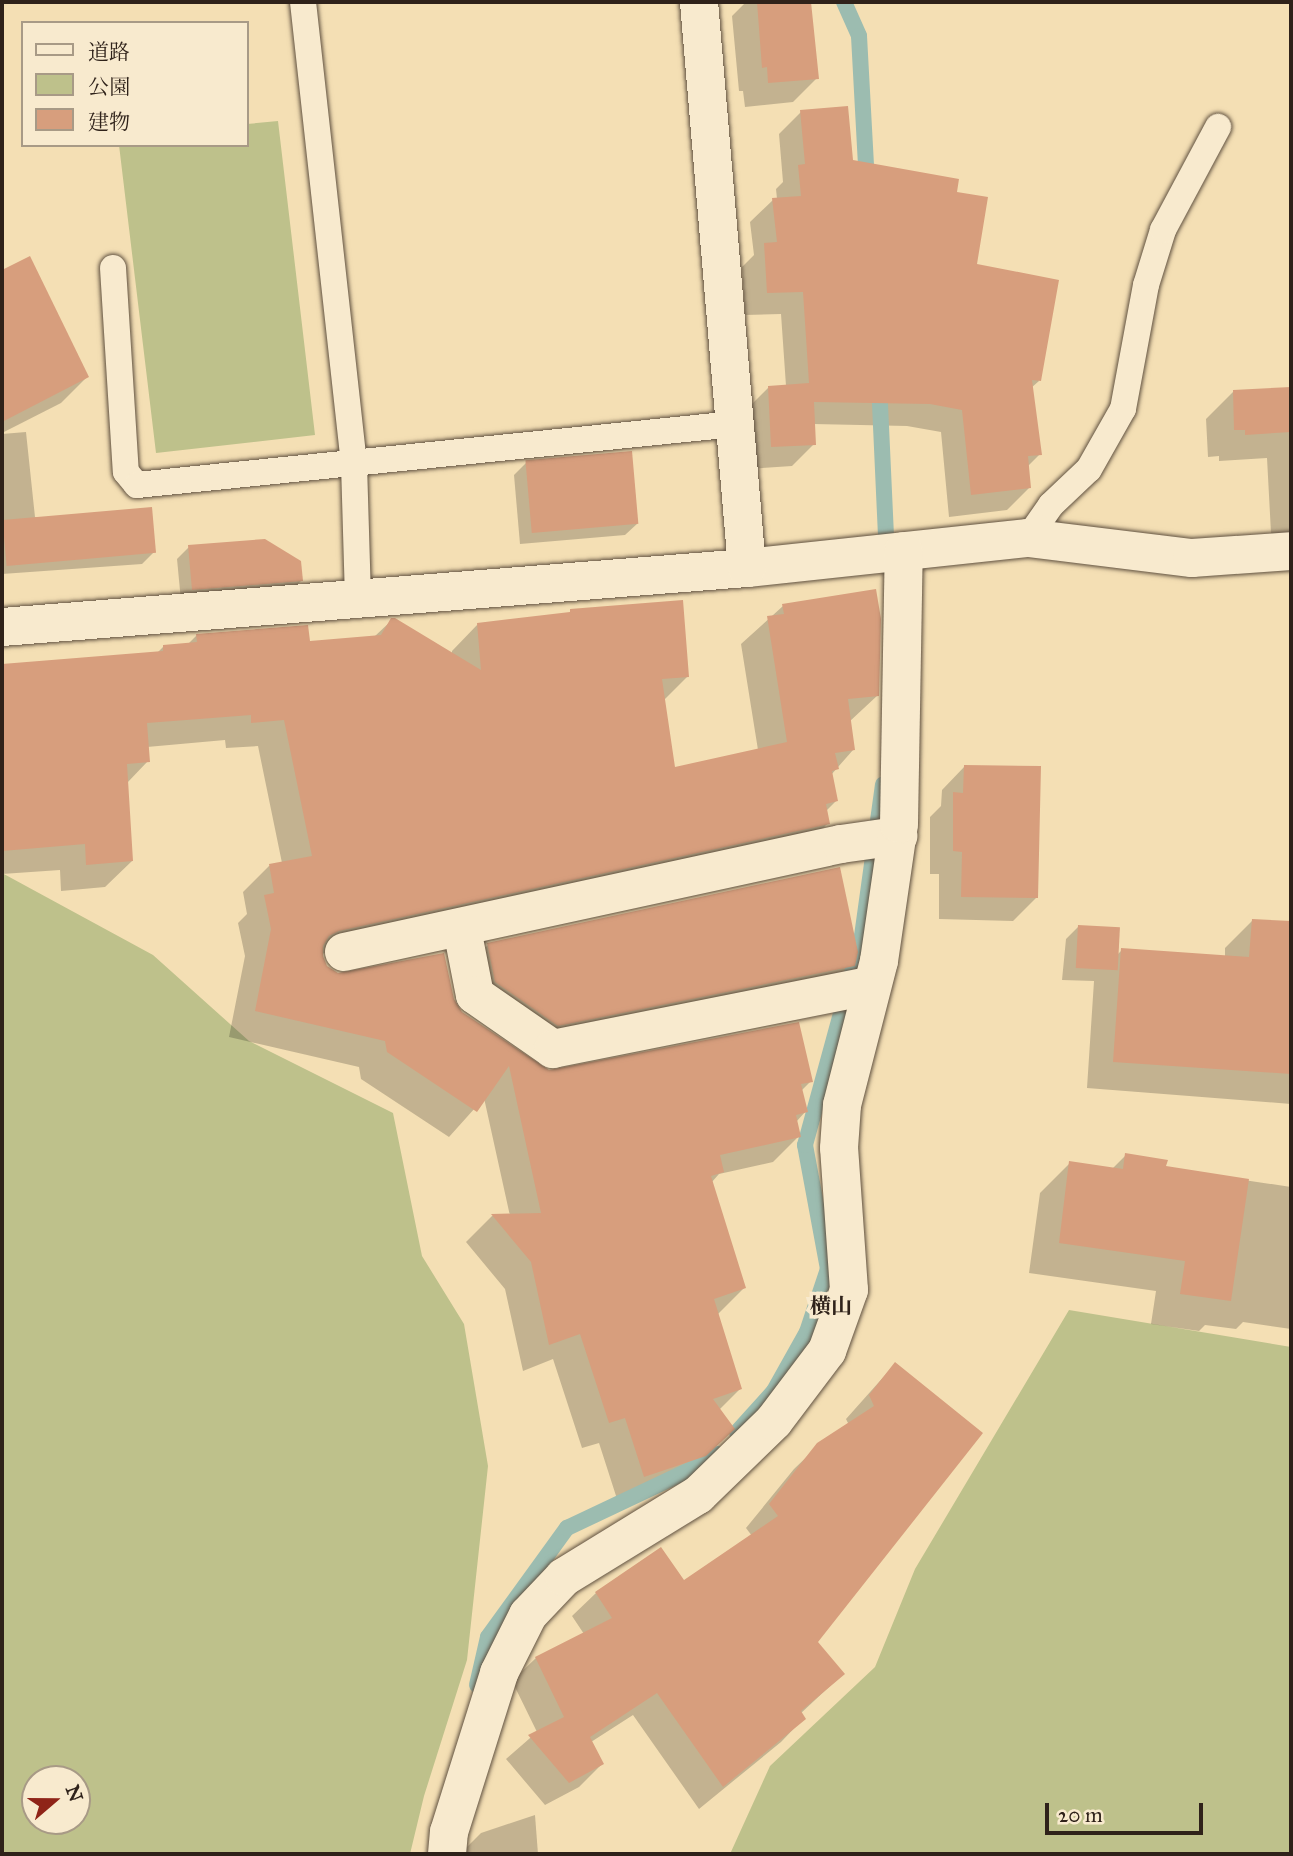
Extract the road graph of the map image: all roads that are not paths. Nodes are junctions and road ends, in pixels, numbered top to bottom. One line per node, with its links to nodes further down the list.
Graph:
1 (303, 2): 6 (lane)
2 (699, 2): 5 (street)
3 (1219, 127): 7 (lane)
4 (113, 268): 6 (lane)
5 (734, 424): 6 (lane); 10 (street)
6 (354, 464): 11 (lane)
7 (1028, 538): 8 (street); 9 (street)
8 (904, 551): 10 (street); 13 (street)
9 (1291, 551)
10 (747, 568): 11 (street)
11 (358, 598): 12 (street)
12 (2, 627)
13 (898, 836): 14 (street); 16 (street)
14 (462, 929): 15 (street); 16 (street)
15 (344, 952)
16 (872, 985): 17 (street)
17 (447, 1854)

